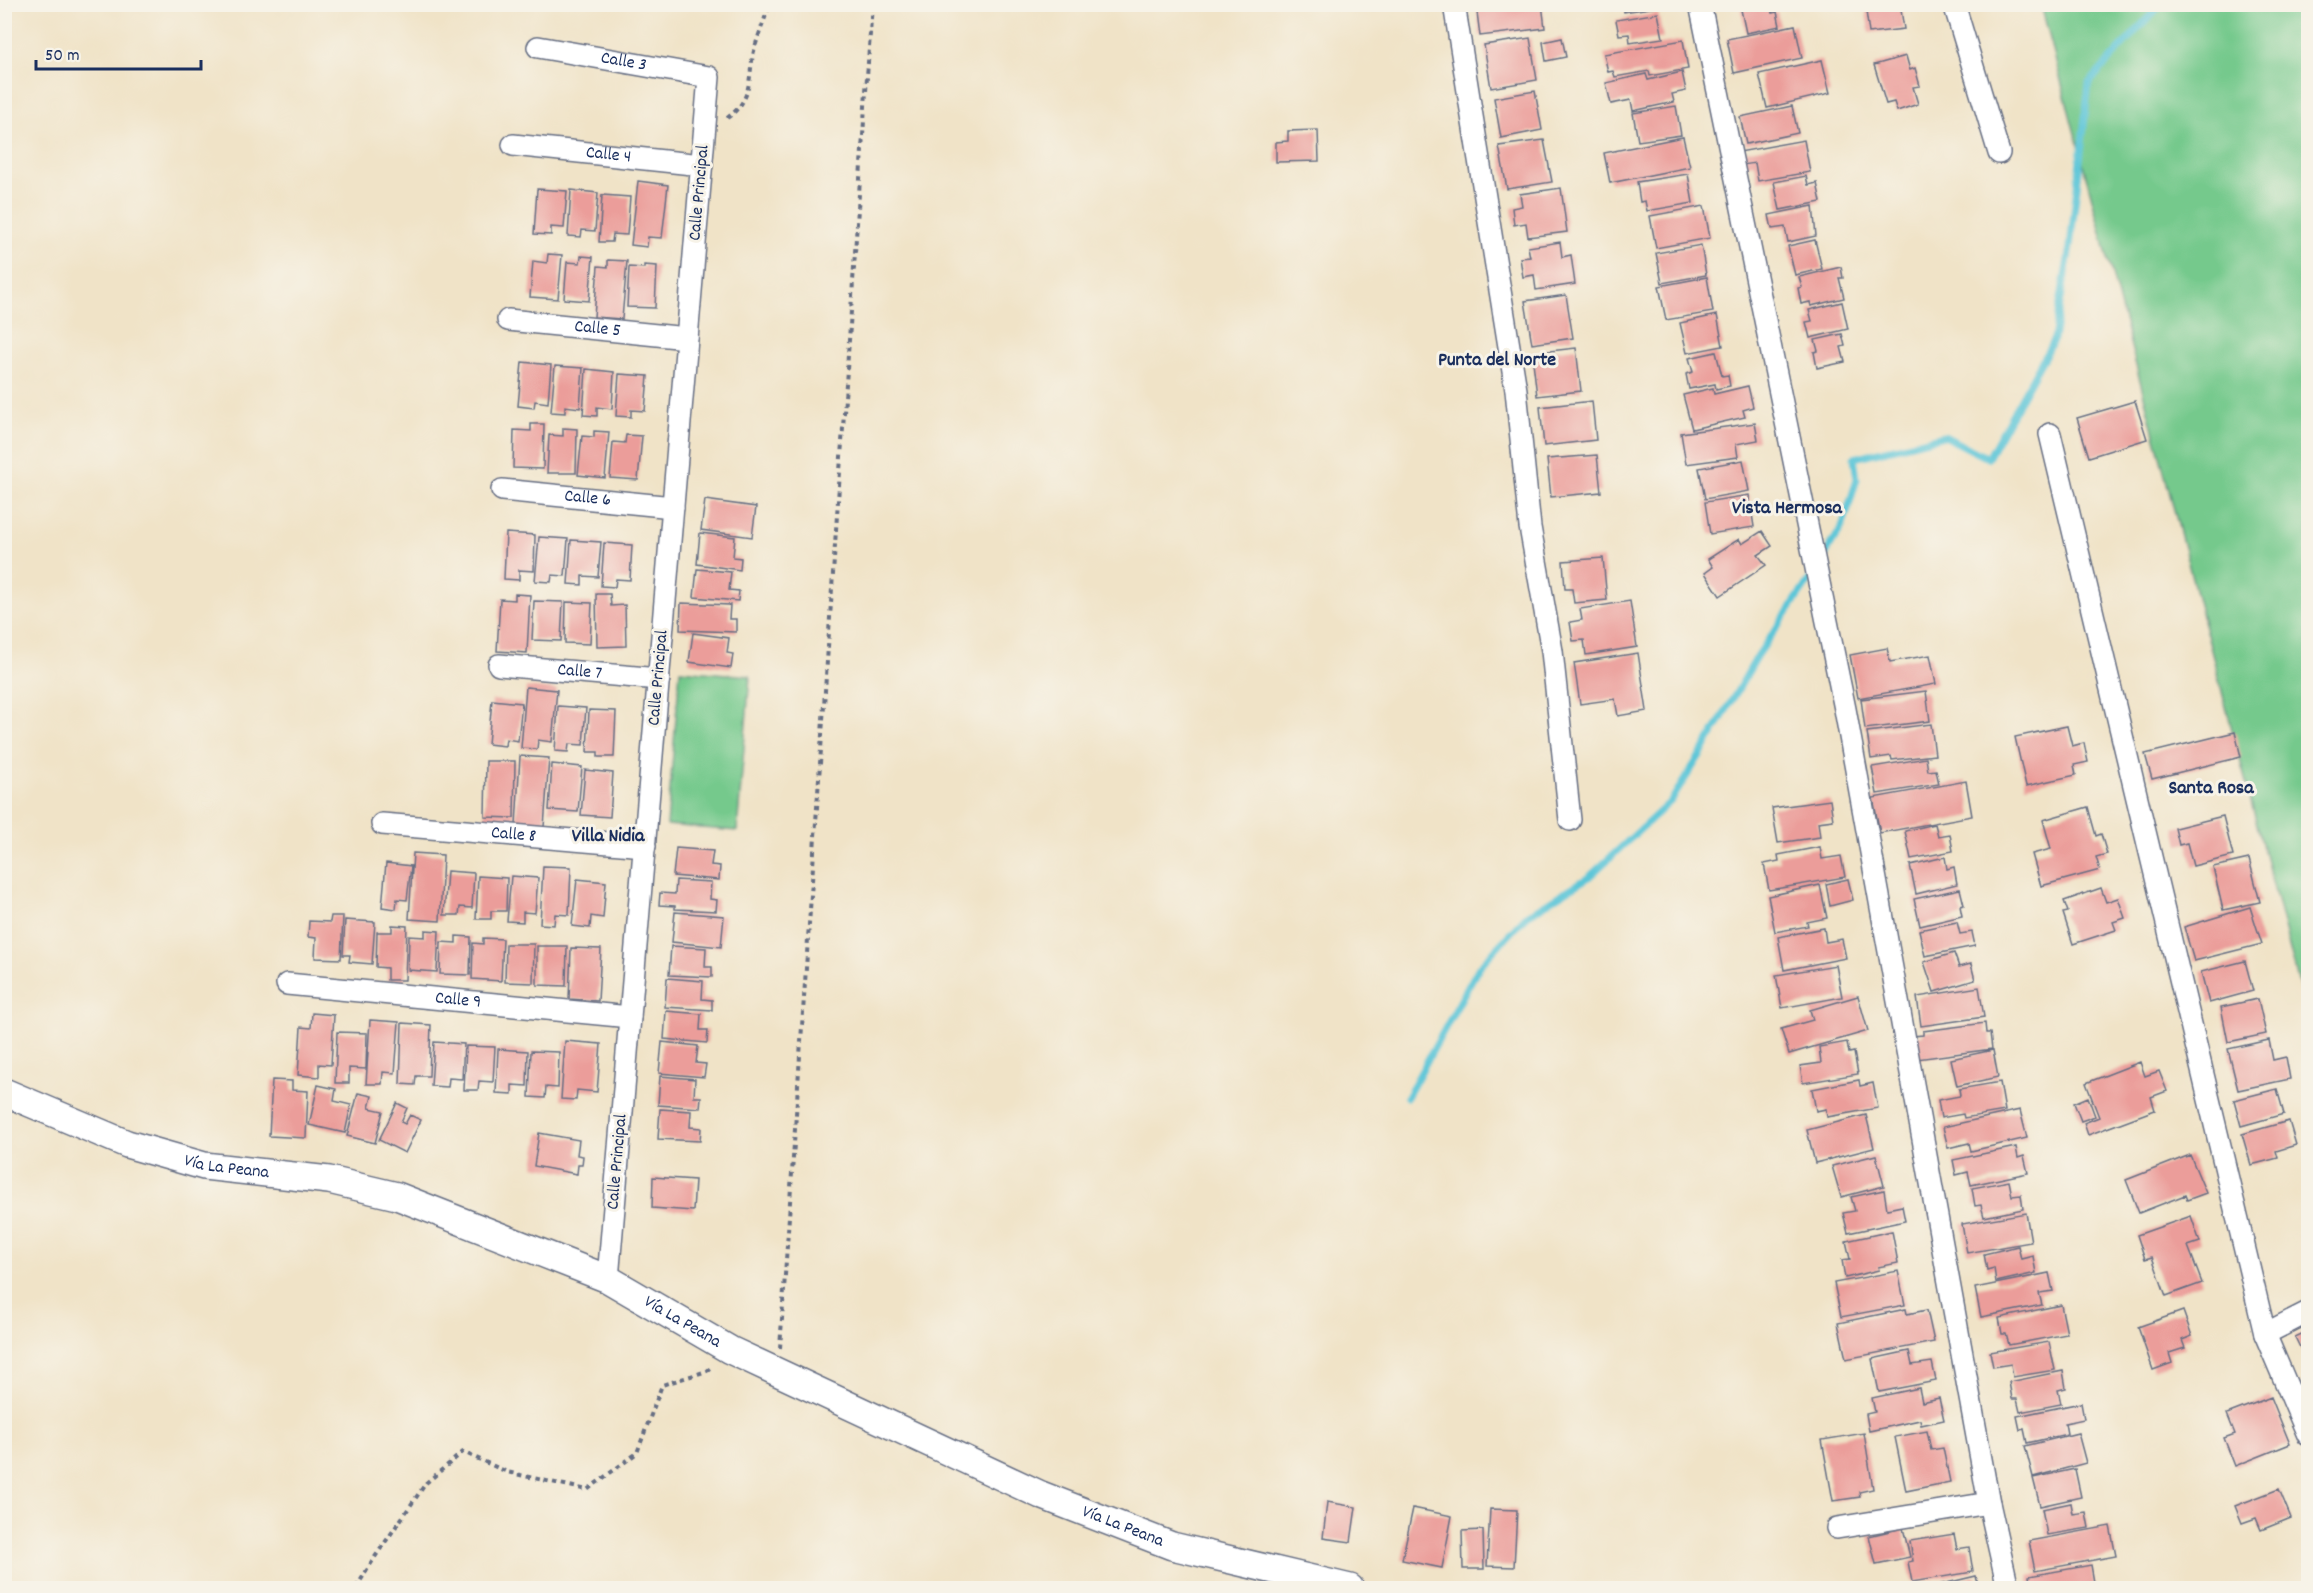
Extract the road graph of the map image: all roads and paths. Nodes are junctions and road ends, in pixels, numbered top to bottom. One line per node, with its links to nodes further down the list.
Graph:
1 (770, 4): 8 (path)
2 (872, 4): 29 (path)
3 (1454, 4): 19 (street)
4 (1700, 4): 31 (street)
5 (1954, 4): 10 (street)
6 (538, 47): 7 (street, Calle 3)
7 (710, 77): 8 (street, Calle Principal)
8 (706, 123): 11 (street, Calle Principal)
9 (513, 145): 11 (street, Calle 4)
10 (1999, 153)
11 (702, 165): 13 (street, Calle Principal)
12 (508, 320): 13 (street, Calle 5)
13 (687, 338): 16 (street, Calle Principal)
14 (2050, 434): 27 (street)
15 (502, 490): 16 (street, Calle 6)
16 (673, 507): 18 (street, Calle Principal)
17 (499, 665): 18 (street, Calle 7)
18 (659, 679): 21 (street, Calle Principal)
19 (1570, 820)
20 (382, 825): 21 (street, Calle 8)
21 (645, 846): 23 (street, Calle Principal)
22 (287, 984): 23 (street, Calle 9)
23 (630, 1017): 25 (street, Calle Principal)
24 (4, 1092): 25 (street, Vía La Peana)
25 (608, 1279): 28 (street, Vía La Peana)
26 (2308, 1312): 27 (street)
27 (2265, 1334): 30 (street)
28 (730, 1350): 29 (street, Vía La Peana); 33 (path)
29 (778, 1372): 34 (street, Vía La Peana)
30 (2308, 1435)
31 (1989, 1503): 32 (street); 35 (street)
32 (1837, 1528)
33 (356, 1588)
34 (1350, 1588)
35 (2008, 1588)

